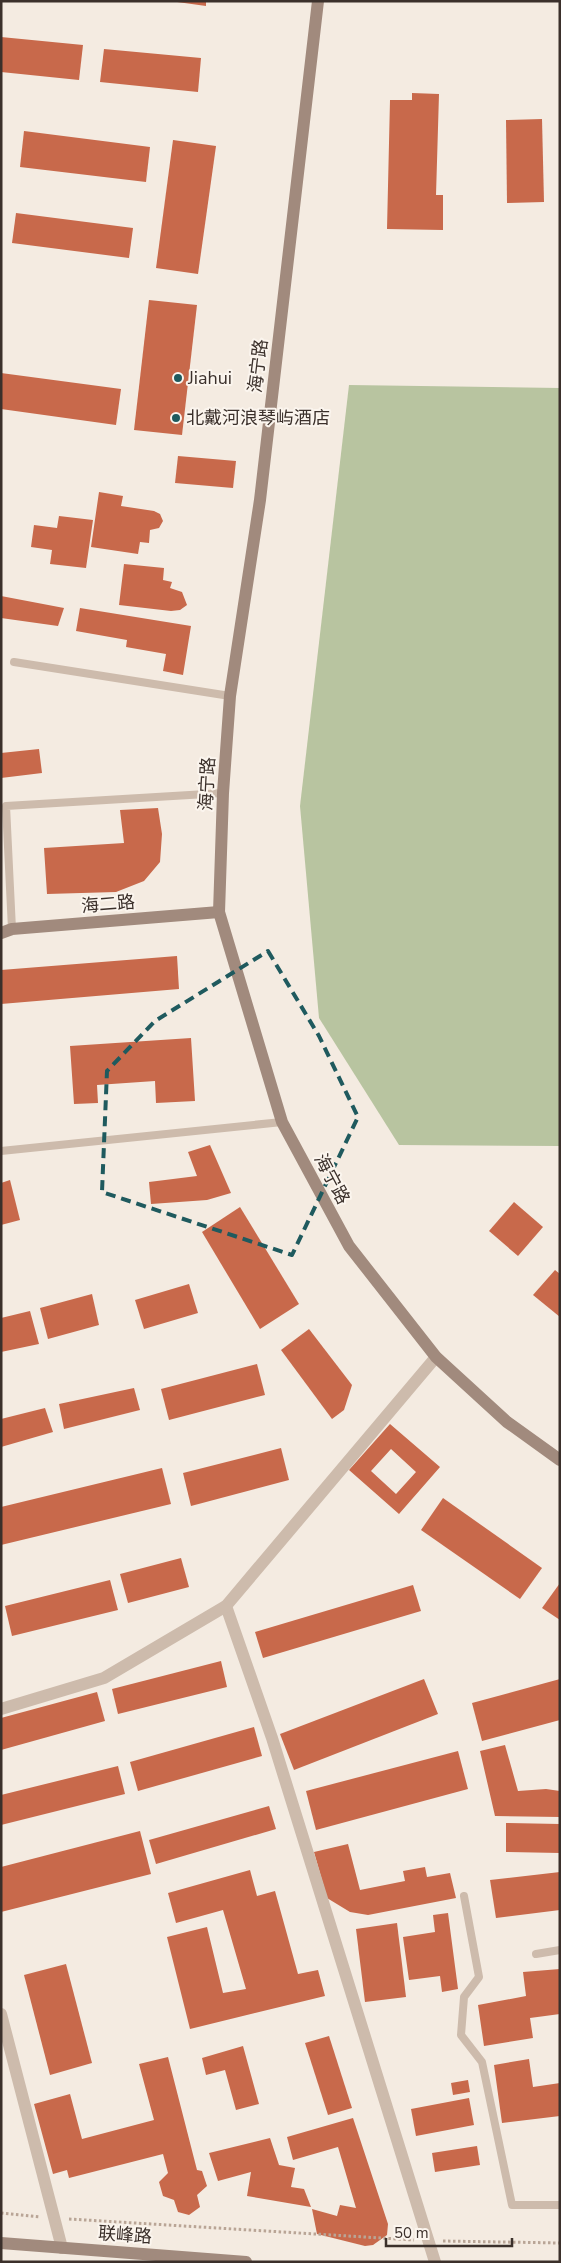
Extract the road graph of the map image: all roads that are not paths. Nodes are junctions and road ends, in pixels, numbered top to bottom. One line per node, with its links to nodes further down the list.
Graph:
1 (318, 1): 3 (main road, 海宁路)
2 (14, 662): 3 (lane)
3 (230, 696): 4 (main road, 海宁路)
4 (223, 793): 5 (main road, 海宁路); 6 (lane)
5 (219, 912): 6 (main road, 海二路); 7 (main road, 海宁路)
6 (7, 931)
7 (282, 1122): 8 (lane); 9 (main road, 海宁路)
8 (1, 1151)
9 (436, 1357): 10 (main road, 海宁路); 11 (street)
10 (560, 1460)
11 (226, 1606): 12 (street); 21 (street)
12 (1, 1709)
13 (464, 1896): 17 (lane)
14 (560, 1950): 15 (lane)
15 (536, 1954)
16 (1, 2014): 19 (street)
17 (560, 2205)
18 (1, 2243): 19 (main road, 联峰路)
19 (62, 2248): 20 (main road, 联峰路)
20 (246, 2262)
21 (435, 2262)

